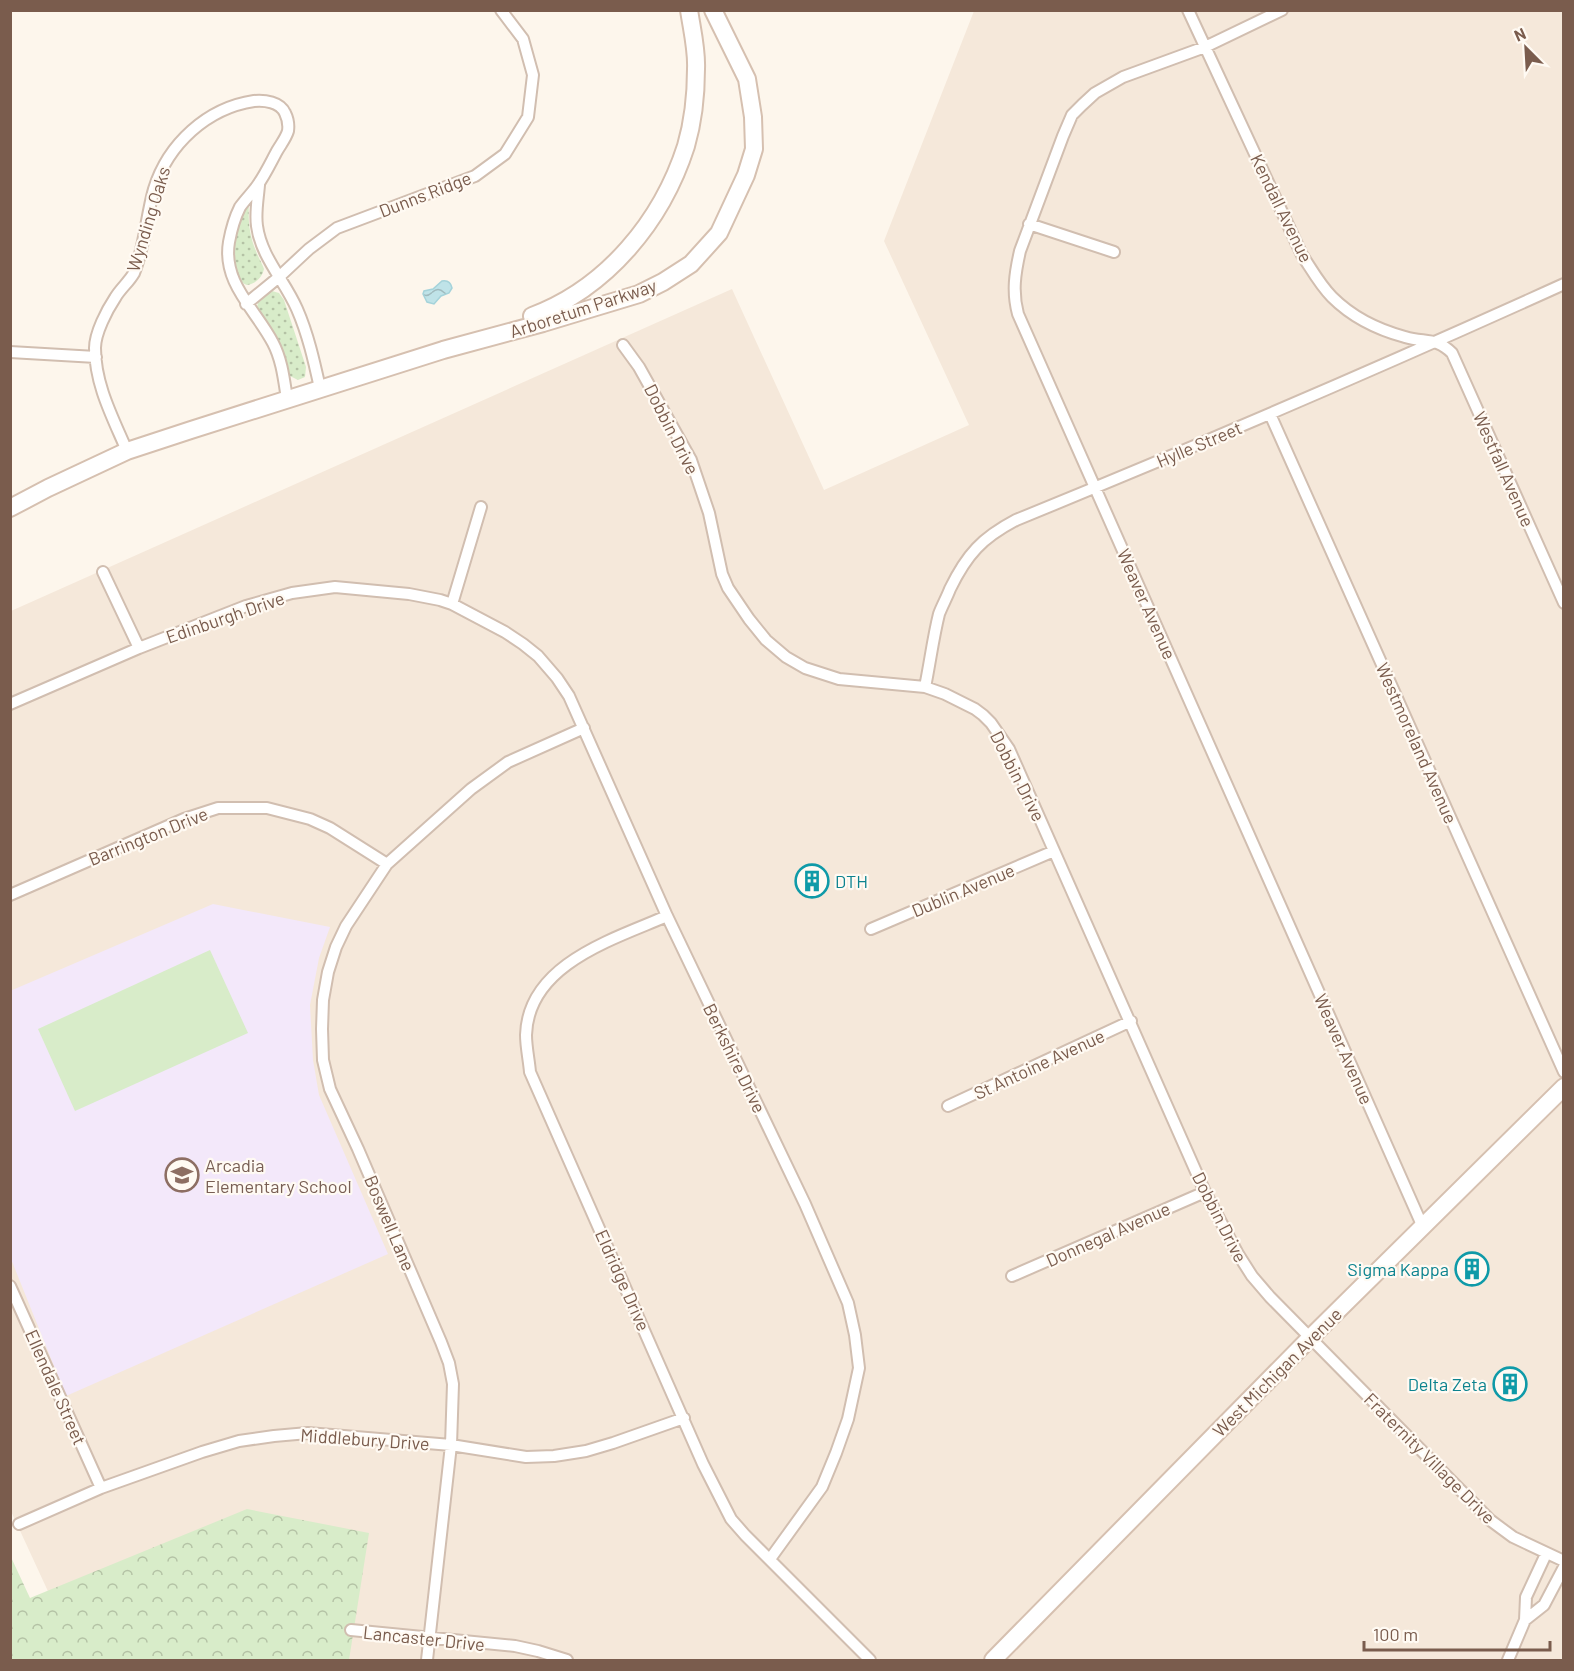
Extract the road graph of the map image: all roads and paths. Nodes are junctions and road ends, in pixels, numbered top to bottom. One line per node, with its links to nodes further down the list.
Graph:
1 (501, 10): 10 (street, Dunns Ridge)
2 (689, 10): 15 (street, Arboretum Parkway)
3 (713, 10): 15 (street, Arboretum Parkway)
4 (1188, 10): 6 (street, Kendall Avenue)
5 (1282, 10): 6 (street, Weaver Avenue)
6 (1205, 47): 8 (street, Weaver Avenue); 13 (street, Kendall Avenue)
7 (259, 184): 10 (street, Wynding Oaks); 12 (street, Wynding Oaks); 17 (street, Wynding Oaks)
8 (1029, 224): 9 (street); 22 (street, Weaver Avenue)
9 (1114, 252)
10 (279, 277): 12 (street, Dunns Ridge); 18 (street, Wynding Oaks)
11 (1563, 284): 13 (street, Hylle Street)
12 (246, 304): 19 (street, Wynding Oaks)
13 (1437, 342): 20 (street, Hylle Street); 26 (street, Westfall Avenue)
14 (623, 345): 29 (street, Dobbin Drive)
15 (443, 350): 18 (street, Arboretum Parkway)
16 (10, 352): 17 (street)
17 (96, 357): 21 (street, Wynding Oaks)
18 (320, 388): 19 (street, Arboretum Parkway)
19 (287, 399): 21 (street, Arboretum Parkway)
20 (1270, 414): 22 (street, Hylle Street); 38 (street, Westmoreland Avenue)
21 (127, 451): 24 (street, Arboretum Parkway)
22 (1095, 488): 29 (street, Hylle Street); 42 (street, Weaver Avenue)
23 (481, 507): 27 (street)
24 (10, 508)
25 (103, 572): 28 (street)
26 (1563, 603)
27 (452, 604): 28 (street, Edinburgh Drive); 31 (street, Berkshire Drive)
28 (139, 648): 30 (street, Edinburgh Drive)
29 (925, 687): 32 (street, Dobbin Drive)
30 (10, 705)
31 (584, 728): 33 (street, Boswell Lane); 35 (street, Berkshire Drive)
32 (1054, 851): 36 (street, Dublin Avenue); 37 (street, Dobbin Drive)
33 (387, 864): 34 (street, Barrington Drive); 47 (street, Boswell Lane)
34 (10, 895)
35 (667, 916): 46 (street, Eldridge Drive); 51 (street, Berkshire Drive)
36 (871, 929)
37 (1131, 1021): 40 (street, St Antoine Avenue); 41 (street, Dobbin Drive)
38 (1563, 1072)
39 (1563, 1087): 42 (street, West Michigan Avenue)
40 (948, 1106)
41 (1205, 1192): 43 (street, Donnegal Avenue); 45 (street, Dobbin Drive)
42 (1422, 1225): 45 (street, West Michigan Avenue)
43 (1012, 1276)
44 (10, 1286): 48 (street, Ellendale Street)
45 (1310, 1338): 50 (street, Fraternity Village Drive); 60 (street, West Michigan Avenue)
46 (684, 1418): 47 (street, Middlebury Drive); 51 (street, Eldridge Drive)
47 (451, 1445): 48 (street, Middlebury Drive); 56 (street, Boswell Lane)
48 (101, 1488): 49 (street, Middlebury Drive)
49 (19, 1524)
50 (1546, 1554): 52 (street, Fraternity Village Drive); 54 (street)
51 (770, 1559): 59 (street, Eldridge Drive)
52 (1563, 1561)
53 (1563, 1567): 54 (street)
54 (1525, 1620): 61 (street)
55 (351, 1630): 56 (street, Lancaster Drive)
56 (429, 1638): 57 (street, Boswell Lane); 58 (street, Lancaster Drive)
57 (427, 1660)
58 (567, 1660)
59 (870, 1660)
60 (993, 1660)
61 (1509, 1660)

